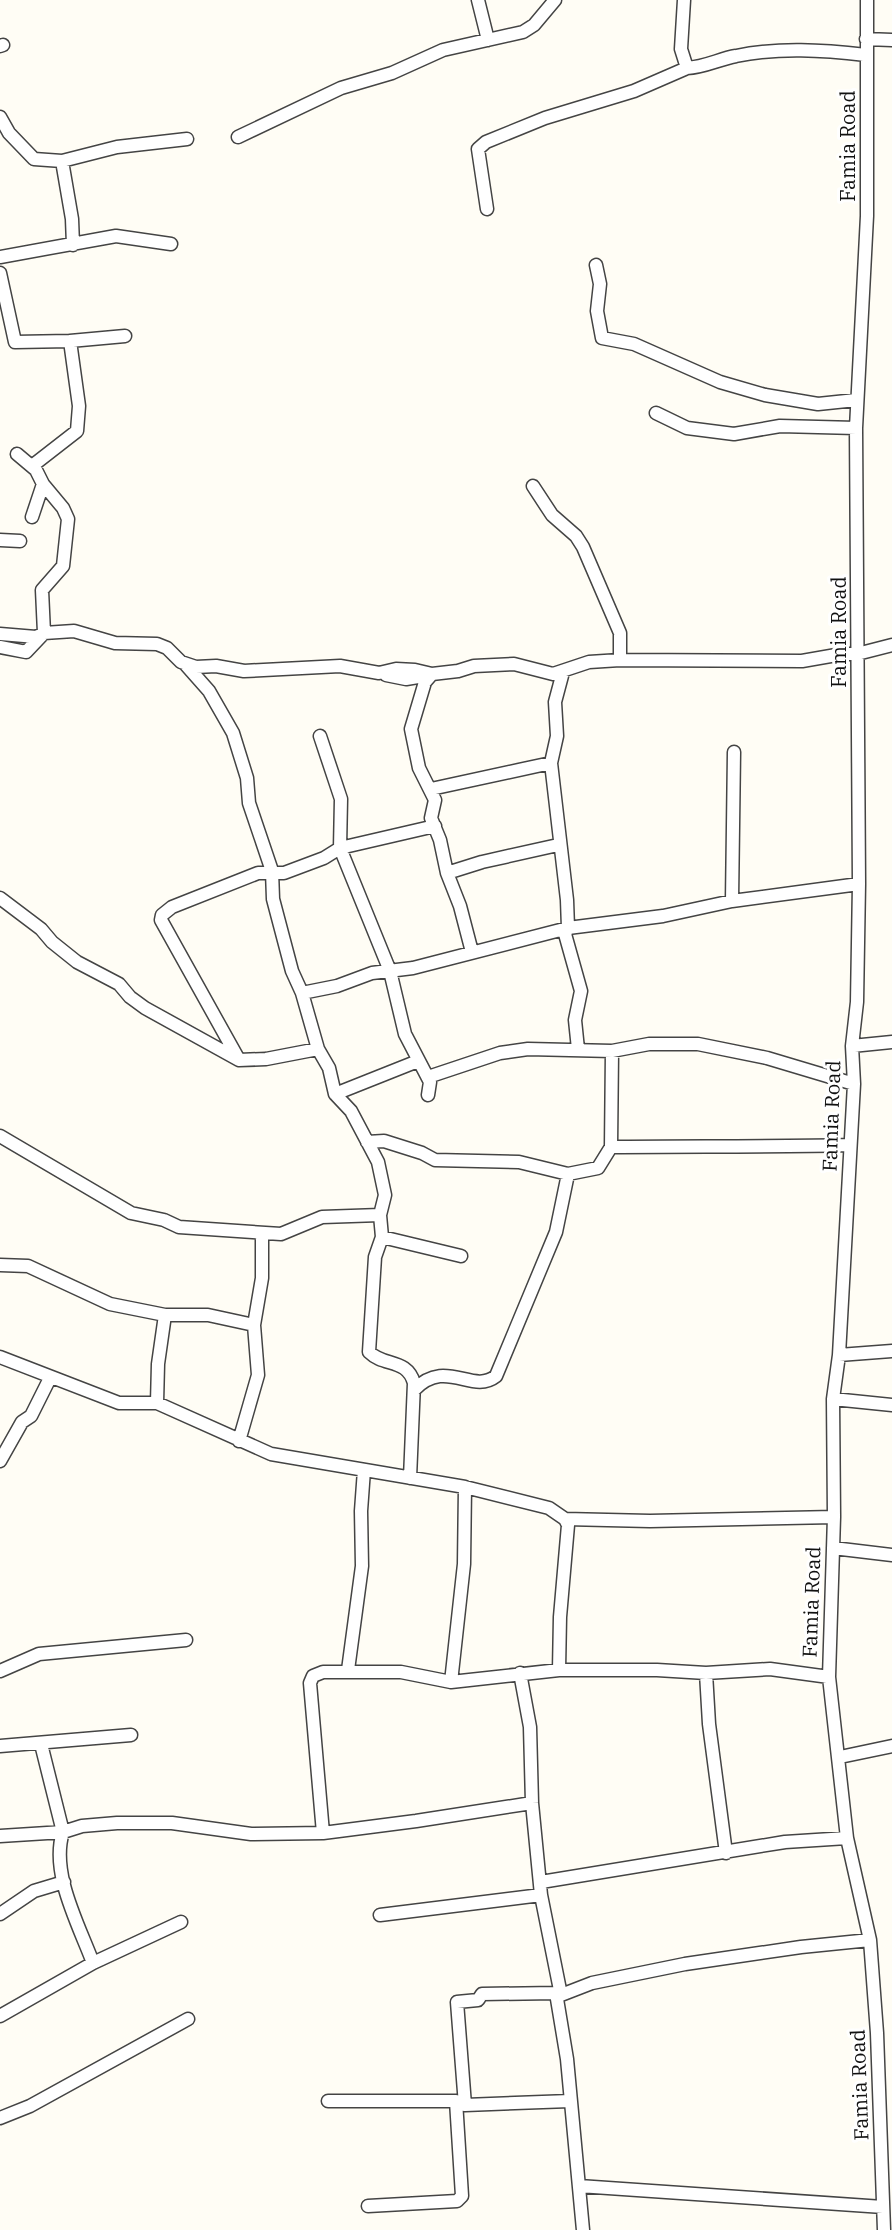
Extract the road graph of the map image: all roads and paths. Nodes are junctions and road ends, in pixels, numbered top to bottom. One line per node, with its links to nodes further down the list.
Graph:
1 (478, 0): 6 (street)
2 (555, 0): 6 (street)
3 (684, 0): 9 (street)
4 (867, 0): 5 (street, Famia Road)
5 (866, 39): 7 (street); 8 (street, Famia Road)
6 (488, 40): 11 (street)
7 (892, 40)
8 (866, 55): 9 (street); 22 (street, Famia Road)
9 (687, 68): 14 (street)
10 (0, 117): 13 (street)
11 (238, 137)
12 (187, 139): 13 (street)
13 (62, 161): 16 (street)
14 (487, 209)
15 (171, 244): 16 (street)
16 (73, 245): 17 (street)
17 (0, 257)
18 (596, 265): 22 (street)
19 (0, 273): 21 (street)
20 (124, 336): 21 (street)
21 (69, 341): 26 (street)
22 (856, 400): 24 (street, Famia Road)
23 (657, 413): 24 (street)
24 (856, 428): 36 (street, Famia Road)
25 (18, 454): 26 (street)
26 (32, 466): 27 (street)
27 (43, 484): 29 (street); 32 (street)
28 (533, 486): 37 (street)
29 (32, 517)
30 (0, 540): 31 (street)
31 (20, 541)
32 (44, 633): 33 (street); 35 (street); 38 (street)
33 (0, 634)
34 (892, 645): 36 (street)
35 (0, 647)
36 (857, 654): 37 (street); 50 (street, Famia Road)
37 (620, 660): 39 (street)
38 (186, 665): 40 (street); 48 (street)
39 (563, 672): 40 (street); 43 (street)
40 (432, 674): 44 (street)
41 (320, 736): 47 (street)
42 (734, 752): 52 (street)
43 (551, 763): 44 (street); 46 (street)
44 (431, 789): 45 (street)
45 (435, 826): 47 (street); 49 (street)
46 (558, 845): 49 (street); 53 (street)
47 (340, 848): 48 (street); 55 (street)
48 (272, 871): 56 (street); 62 (street)
49 (447, 873): 54 (street)
50 (859, 884): 52 (street); 58 (street, Famia Road)
51 (0, 898): 62 (street)
52 (732, 901): 53 (street)
53 (568, 928): 54 (street); 59 (street)
54 (472, 952): 55 (street)
55 (390, 970): 56 (street); 63 (street)
56 (302, 993): 60 (street)
57 (892, 1042): 58 (street)
58 (852, 1046): 65 (street, Famia Road)
59 (578, 1048): 61 (street); 64 (street)
60 (318, 1049): 62 (street); 66 (street)
61 (612, 1051): 65 (street); 71 (street)
62 (239, 1060)
63 (418, 1061): 64 (street); 66 (street)
64 (428, 1077): 67 (street)
65 (854, 1084): 70 (street, Famia Road)
66 (335, 1094): 69 (street)
67 (428, 1095)
68 (0, 1136): 74 (street)
69 (367, 1142): 72 (street); 73 (street)
70 (850, 1145): 71 (street); 81 (street, Famia Road)
71 (611, 1148): 72 (street)
72 (568, 1174): 84 (street)
73 (380, 1215): 74 (street); 75 (street)
74 (262, 1234): 79 (street)
75 (382, 1237): 76 (street); 84 (street)
76 (461, 1256)
77 (0, 1265): 78 (street)
78 (165, 1315): 79 (street); 86 (street)
79 (254, 1325): 88 (street)
80 (892, 1351): 81 (street)
81 (839, 1355): 85 (street, Famia Road)
82 (0, 1357): 83 (street)
83 (50, 1378): 86 (street); 89 (street)
84 (414, 1390): 91 (street)
85 (833, 1399): 87 (street); 93 (street, Famia Road)
86 (157, 1403): 88 (street)
87 (892, 1405)
88 (239, 1441): 90 (street)
89 (0, 1461)
90 (364, 1470): 91 (street); 98 (street)
91 (410, 1478): 92 (street)
92 (465, 1488): 94 (street); 104 (street)
93 (834, 1517): 94 (street); 95 (street, Famia Road)
94 (565, 1519): 99 (street)
95 (833, 1548): 96 (street); 103 (street, Famia Road)
96 (892, 1555)
97 (186, 1640): 100 (street)
98 (348, 1670): 104 (street); 112 (street)
99 (559, 1670): 101 (street); 102 (street)
100 (0, 1671)
101 (520, 1673): 104 (street); 110 (street)
102 (706, 1673): 103 (street); 115 (street)
103 (829, 1677): 109 (street, Famia Road)
104 (451, 1682)
105 (131, 1735): 106 (street)
106 (41, 1744): 107 (street); 111 (street)
107 (0, 1746)
108 (892, 1746): 109 (street)
109 (840, 1757): 114 (street, Famia Road)
110 (532, 1803): 112 (street); 117 (street)
111 (63, 1832): 112 (street); 113 (street); 116 (street)
112 (323, 1833)
113 (0, 1836)
114 (847, 1838): 115 (street); 121 (street, Famia Road)
115 (726, 1853): 117 (street)
116 (64, 1882): 118 (street); 122 (street)
117 (541, 1889): 119 (street); 123 (street)
118 (0, 1914)
119 (380, 1915)
120 (181, 1922): 122 (street)
121 (870, 1940): 123 (street); 132 (street, Famia Road)
122 (93, 1963): 124 (street)
123 (558, 1994): 127 (street); 128 (street)
124 (0, 2016)
125 (188, 2019): 129 (street)
126 (328, 2101): 128 (street)
127 (570, 2101): 128 (street); 130 (street)
128 (460, 2103): 131 (street)
129 (0, 2118)
130 (579, 2186): 132 (street); 133 (street)
131 (368, 2206)
132 (883, 2207): 134 (street, Famia Road)
133 (583, 2230)
134 (884, 2230)

